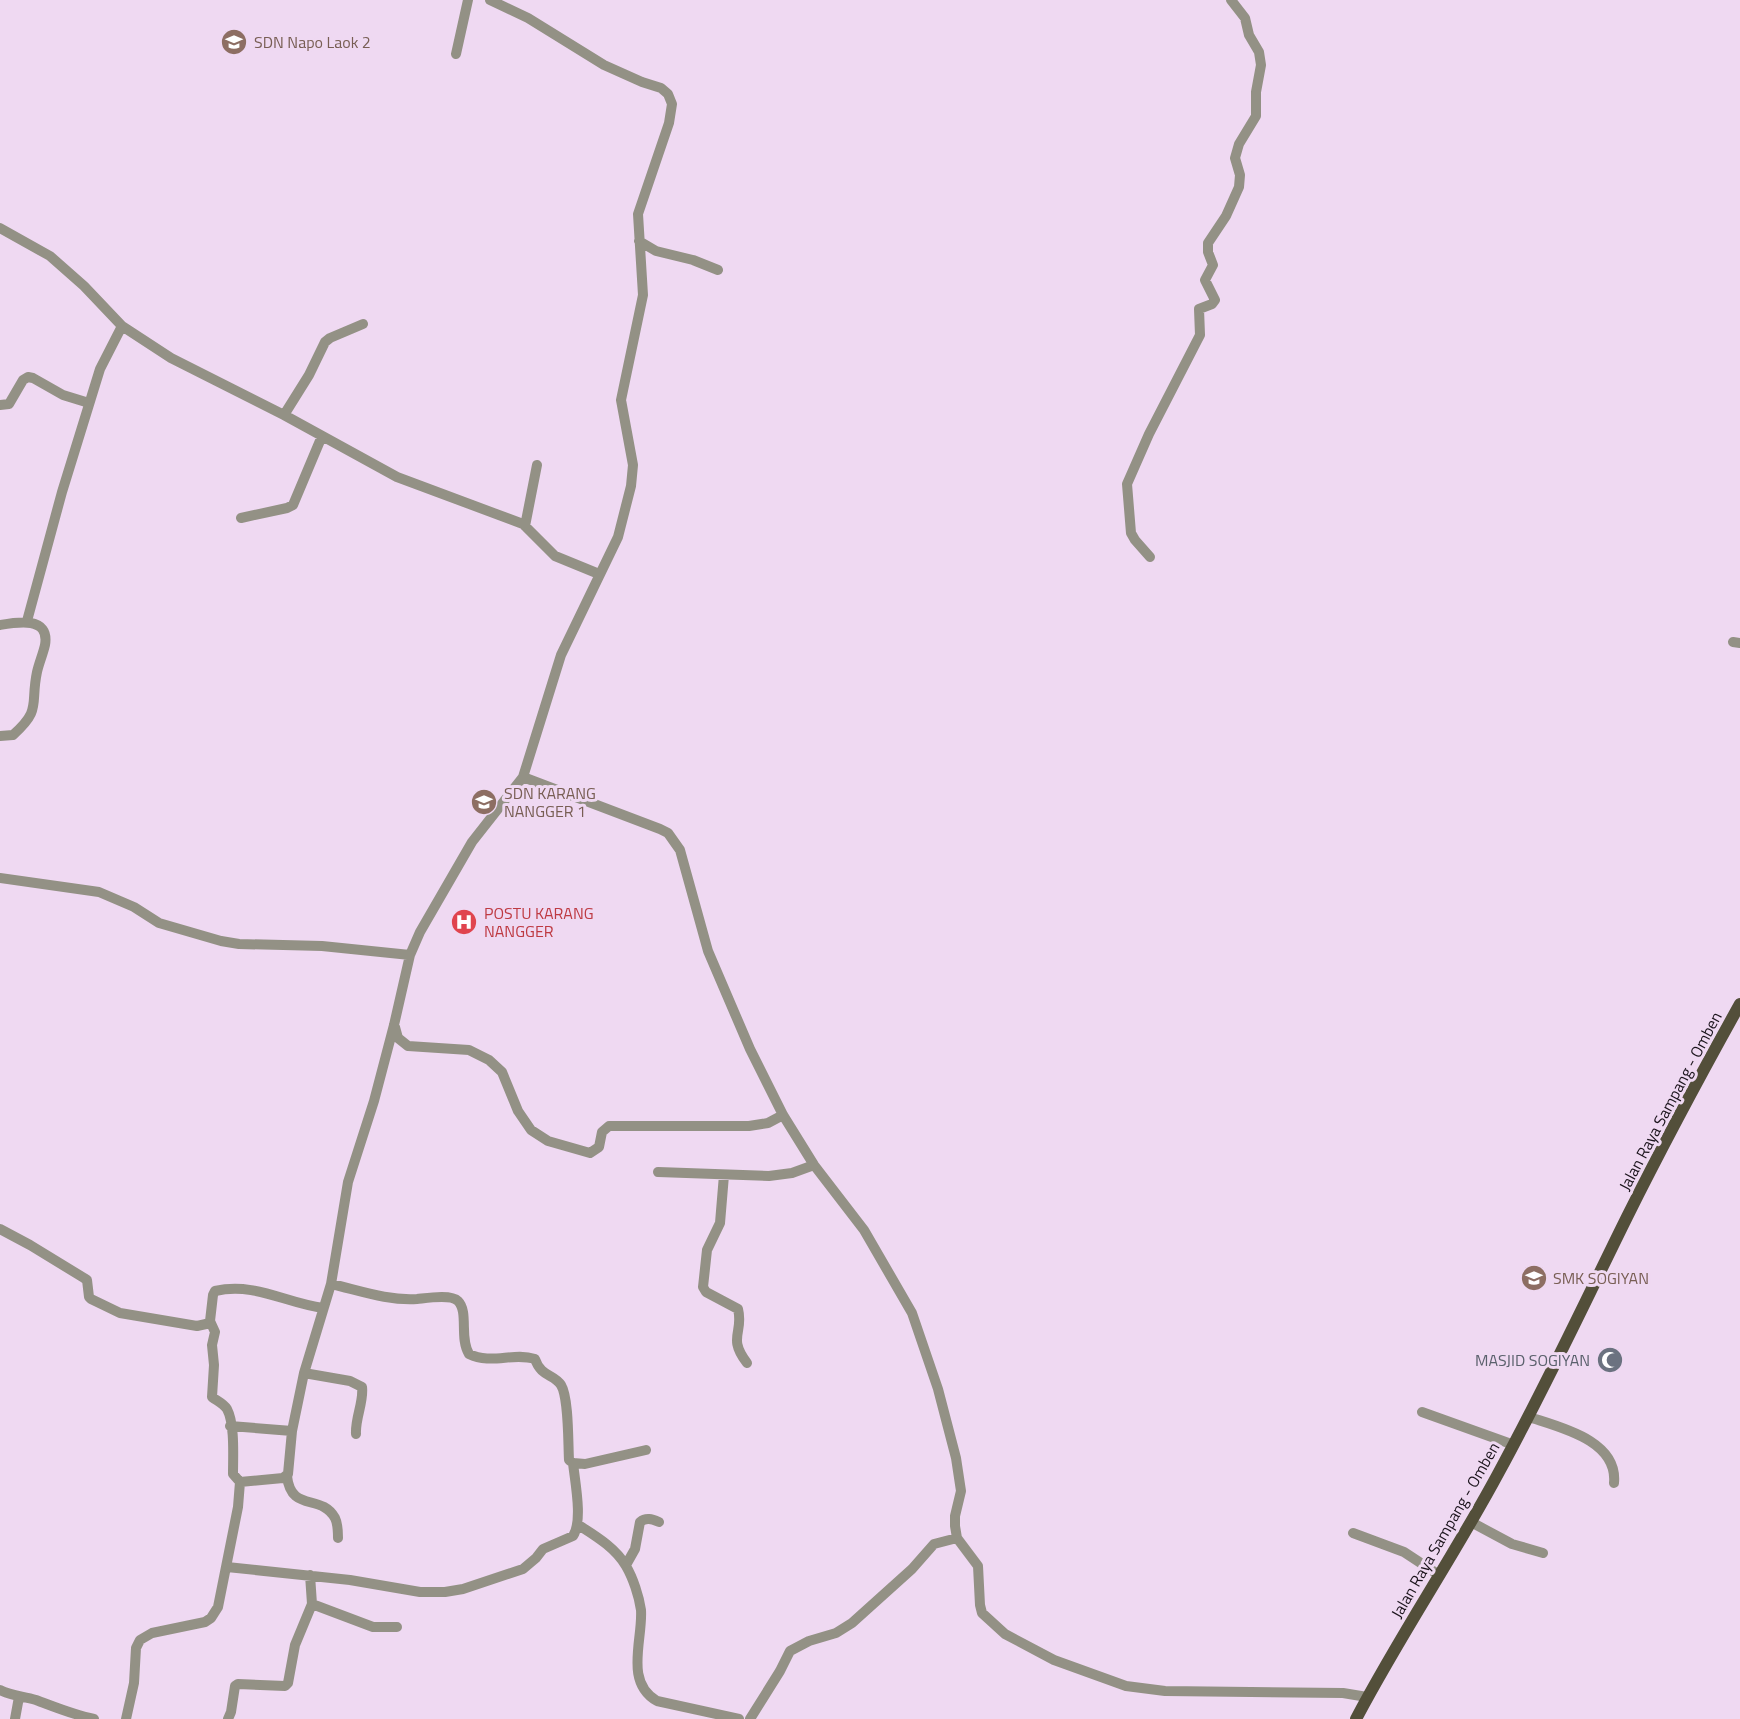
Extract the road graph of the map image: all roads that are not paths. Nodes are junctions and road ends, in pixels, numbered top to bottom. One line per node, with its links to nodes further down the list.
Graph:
1 (468, 0): 4 (street)
2 (490, 0): 6 (street)
3 (1231, 0): 17 (street)
4 (456, 54)
5 (0, 228): 9 (street)
6 (639, 241): 7 (street); 18 (street)
7 (718, 270)
8 (363, 324): 12 (street)
9 (122, 326): 10 (street); 12 (street)
10 (89, 403): 11 (street); 19 (street)
11 (0, 405)
12 (284, 415): 13 (street)
13 (322, 436): 15 (street); 16 (street)
14 (537, 465): 16 (street)
15 (241, 518)
16 (525, 526): 18 (street)
17 (1150, 557)
18 (599, 574): 22 (street)
19 (27, 621): 20 (street); 21 (street)
20 (0, 625)
21 (0, 736)
22 (523, 777): 24 (street); 27 (street)
23 (0, 878): 24 (street)
24 (410, 955): 26 (street)
25 (1740, 1004): 38 (main road, Jalan Raya Sampang - Omben)
26 (394, 1025): 27 (street); 32 (street)
27 (783, 1115): 28 (street)
28 (814, 1165): 30 (street); 53 (street)
29 (658, 1173): 30 (street)
30 (724, 1175): 35 (street)
31 (0, 1229): 34 (street)
32 (330, 1284): 33 (street); 44 (street)
33 (323, 1308): 34 (street); 36 (street)
34 (210, 1321): 39 (street)
35 (747, 1363)
36 (304, 1373): 40 (street); 41 (street)
37 (1422, 1412): 42 (street)
38 (1529, 1417): 42 (main road, Jalan Raya Sampang - Omben); 47 (street)
39 (230, 1426): 40 (street); 46 (street)
40 (292, 1431): 45 (street)
41 (356, 1434)
42 (1514, 1445): 49 (main road, Jalan Raya Sampang - Omben)
43 (646, 1450): 44 (street)
44 (573, 1463): 50 (street)
45 (287, 1476): 46 (street); 52 (street)
46 (240, 1482): 56 (street)
47 (1614, 1482)
48 (658, 1522): 55 (street)
49 (1471, 1522): 54 (street); 58 (main road, Jalan Raya Sampang - Omben)
50 (577, 1524): 55 (street); 57 (street)
51 (1353, 1533): 58 (street)
52 (338, 1538)
53 (957, 1538): 62 (street); 69 (street)
54 (1543, 1553)
55 (626, 1565): 68 (street)
56 (227, 1567): 57 (street); 66 (street)
57 (310, 1575): 59 (street)
58 (1439, 1575): 62 (main road, Jalan Raya Sampang - Omben)
59 (312, 1604): 60 (street); 67 (street)
60 (397, 1627)
61 (0, 1690): 63 (street)
62 (1367, 1697): 70 (main road, Jalan Raya Sampang - Omben)
63 (19, 1698): 64 (street); 65 (street)
64 (15, 1719)
65 (94, 1719)
66 (126, 1719)
67 (228, 1719)
68 (739, 1719)
69 (750, 1719)
70 (1356, 1719)

